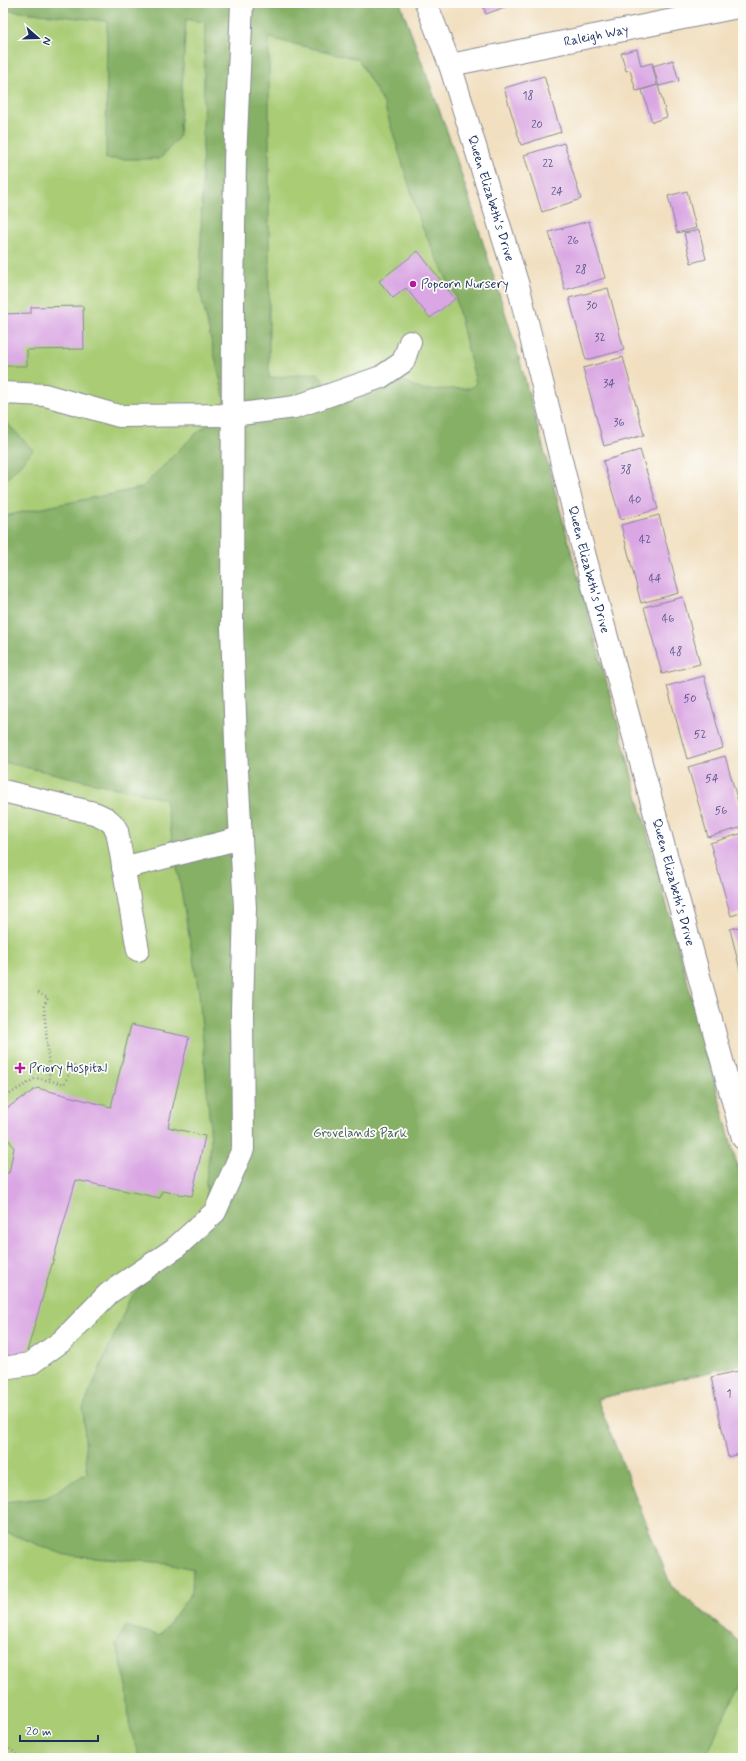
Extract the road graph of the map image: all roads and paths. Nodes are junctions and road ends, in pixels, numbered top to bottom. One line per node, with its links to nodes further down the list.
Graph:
1 (242, 3): 7 (street)
2 (426, 3): 4 (street, Queen Elizabeth's Drive)
3 (743, 6): 4 (street, Raleigh Way)
4 (450, 65): 18 (street, Queen Elizabeth's Drive)
5 (410, 342): 7 (street)
6 (3, 393): 7 (street)
7 (233, 416): 9 (street)
8 (3, 791): 10 (street)
9 (241, 838): 10 (street); 19 (street)
10 (123, 868): 11 (street)
11 (138, 950)
12 (38, 993): 16 (path)
13 (5, 1048): 14 (path)
14 (3, 1064)
15 (74, 1065): 16 (path)
16 (50, 1081): 17 (path)
17 (3, 1098)
18 (743, 1138)
19 (3, 1368)
20 (3, 1744): 21 (path)
21 (22, 1758)

